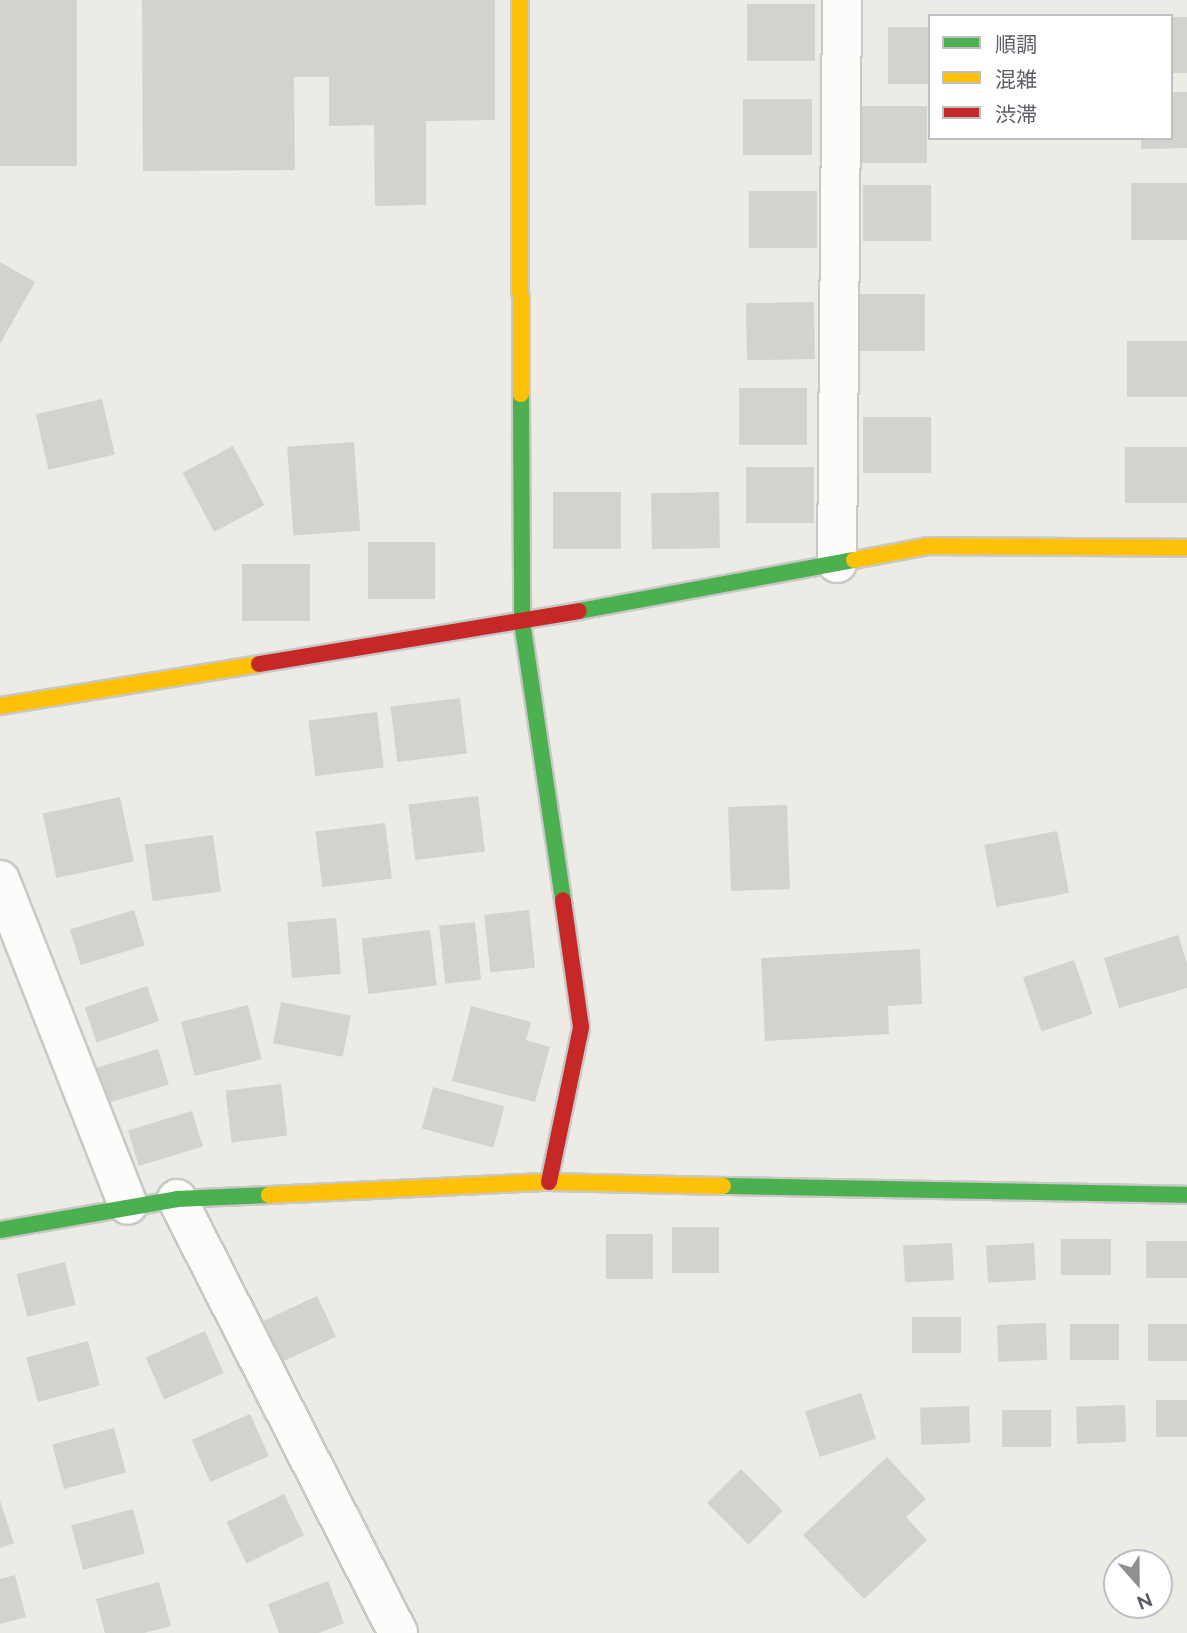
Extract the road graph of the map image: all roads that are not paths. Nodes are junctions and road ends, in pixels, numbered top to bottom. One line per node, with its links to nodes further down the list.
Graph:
1 (520, 0): 5 (street)
2 (842, 0): 4 (street)
3 (1187, 548): 4 (street)
4 (837, 563): 5 (street)
5 (522, 622): 6 (street); 8 (street)
6 (0, 706)
7 (0, 880): 11 (street)
8 (549, 1182): 9 (street); 10 (street)
9 (1187, 1195)
10 (177, 1199): 11 (street); 13 (street)
11 (128, 1205): 12 (street)
12 (0, 1230)
13 (398, 1633)

